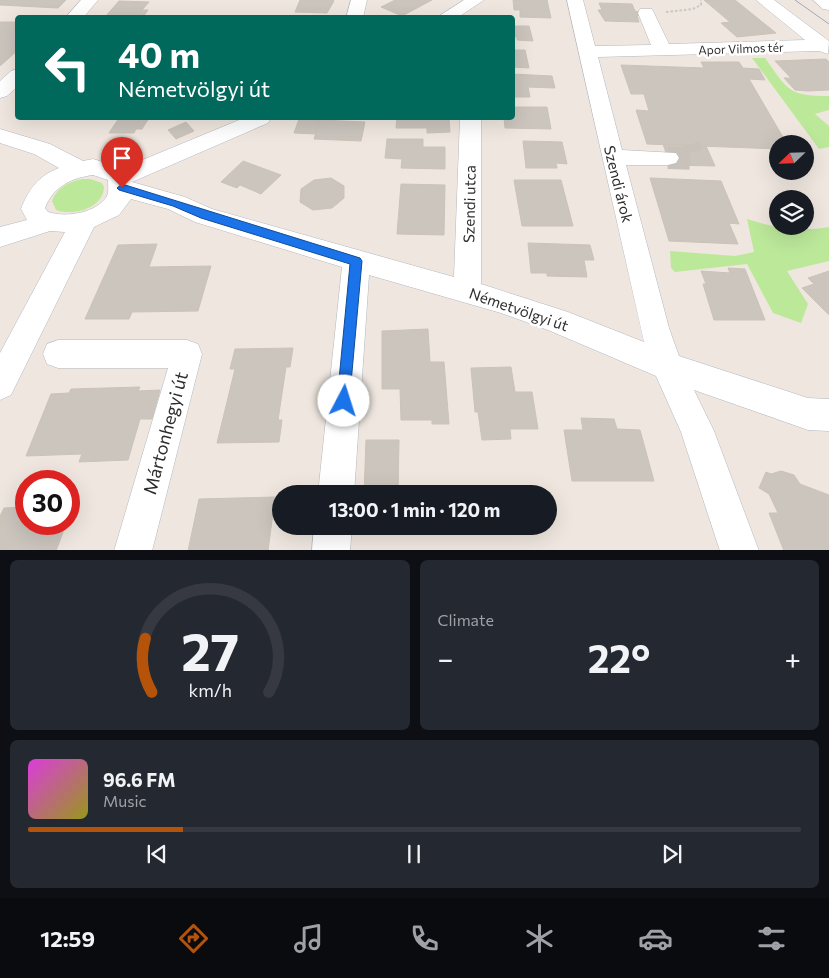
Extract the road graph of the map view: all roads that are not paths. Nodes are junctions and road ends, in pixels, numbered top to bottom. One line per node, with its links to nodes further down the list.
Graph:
1 (90, 0): 9 (street)
2 (359, 0): 10 (street)
3 (476, 0): 11 (street)
4 (575, 0): 14 (street, Szendi árok)
5 (764, 0): 12 (street, Apor Vilmos tér)
6 (821, 0): 7 (street)
7 (829, 5)
8 (646, 12): 13 (street)
9 (76, 15)
10 (355, 15)
11 (458, 15)
12 (825, 48): 13 (street, Apor Vilmos tér)
13 (663, 50): 14 (street, Apor Vilmos tér)
14 (587, 52): 20 (street, Szendi árok)
15 (15, 77): 16 (street)
16 (0, 92)
17 (257, 120): 23 (street)
18 (471, 120): 30 (street, Szendi utca)
19 (10, 139): 22 (street); 24 (street)
20 (613, 157): 21 (street); 32 (street, Szendi árok)
21 (668, 158)
22 (79, 169): 23 (street); 24 (street)
23 (121, 183): 25 (street, Németvölgyi út); 26 (street)
24 (42, 204): 26 (street); 27 (street); 28 (street)
25 (204, 216): 26 (street, Németvölgyi út); 29 (street, Németvölgyi út)
26 (92, 218): 33 (street)
27 (0, 224)
28 (0, 237)
29 (356, 261): 30 (street, Németvölgyi út); 35 (street)
30 (467, 291): 32 (street, Németvölgyi út)
31 (58, 354): 37 (street, Mártonhegyi út)
32 (667, 366): 34 (street, Németvölgyi út); 39 (street, Szendi árok)
33 (0, 386)
34 (822, 418)
35 (337, 485)
36 (332, 535): 38 (street)
37 (133, 550)
38 (331, 550)
39 (740, 550)

